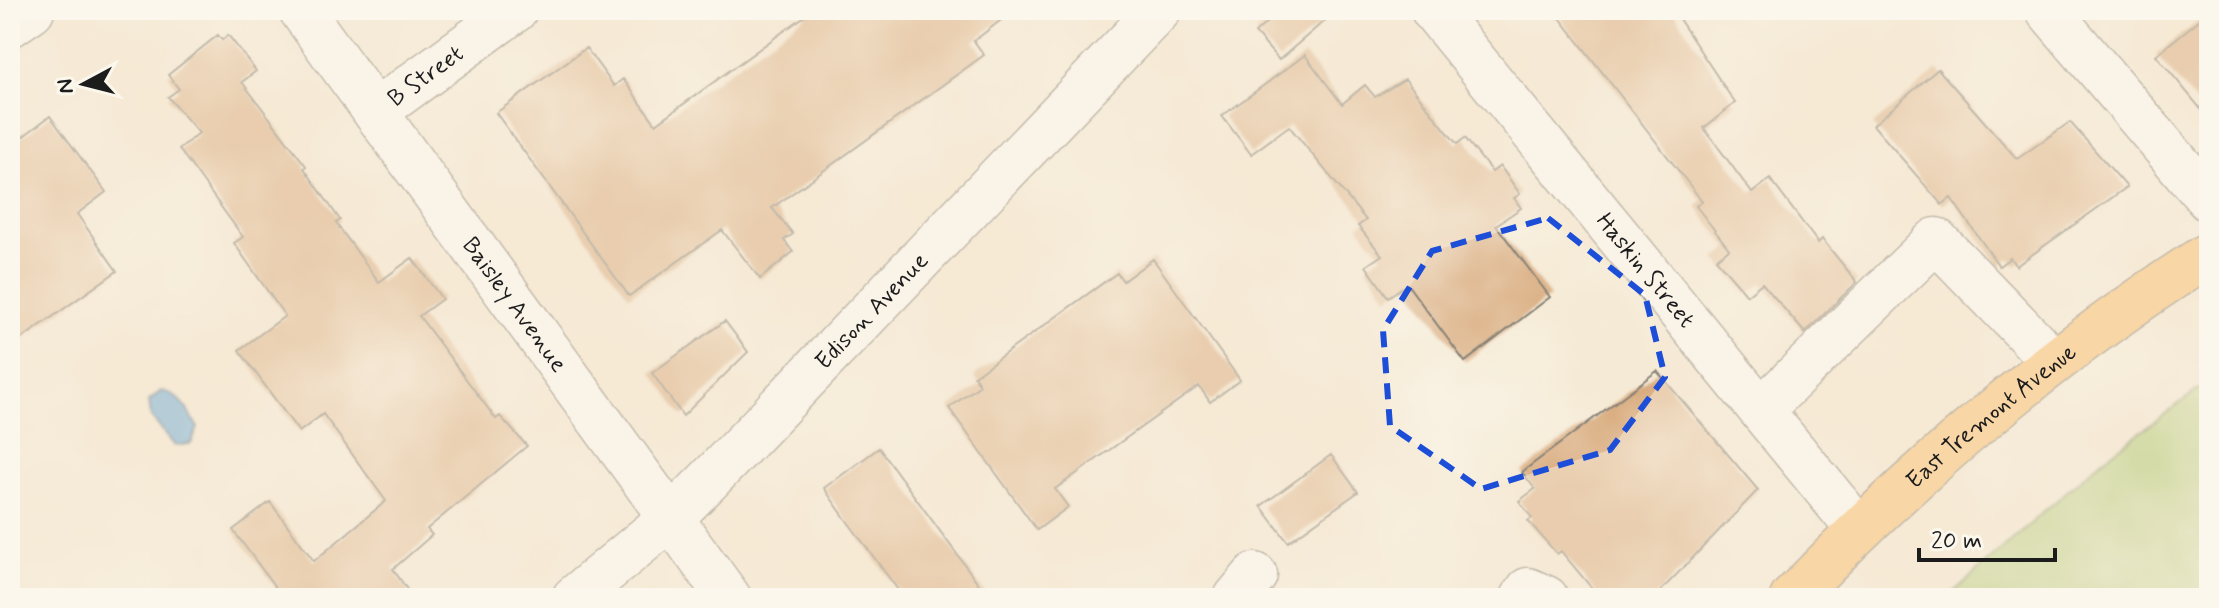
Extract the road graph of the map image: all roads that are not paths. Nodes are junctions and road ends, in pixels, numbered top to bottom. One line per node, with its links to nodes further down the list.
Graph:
1 (32, 10): 7 (street)
2 (301, 10): 8 (street, Baisley Avenue)
3 (515, 10): 8 (street, B Street)
4 (1159, 10): 13 (street, Edison Avenue)
5 (1433, 10): 12 (street, Haskin Street)
6 (2048, 10): 9 (street)
7 (10, 25)
8 (375, 112): 13 (street, Baisley Avenue)
9 (2209, 200)
10 (2209, 254): 11 (main road, East Tremont Avenue)
11 (2054, 362): 12 (street); 14 (main road, East Tremont Avenue)
12 (1761, 410): 14 (street, Haskin Street)
13 (672, 517): 15 (street, Edison Avenue); 16 (street, Baisley Avenue)
14 (1859, 530): 19 (main road, East Tremont Avenue)
15 (574, 598)
16 (729, 598)
17 (1523, 598): 18 (street)
18 (1546, 598)
19 (1792, 598)

